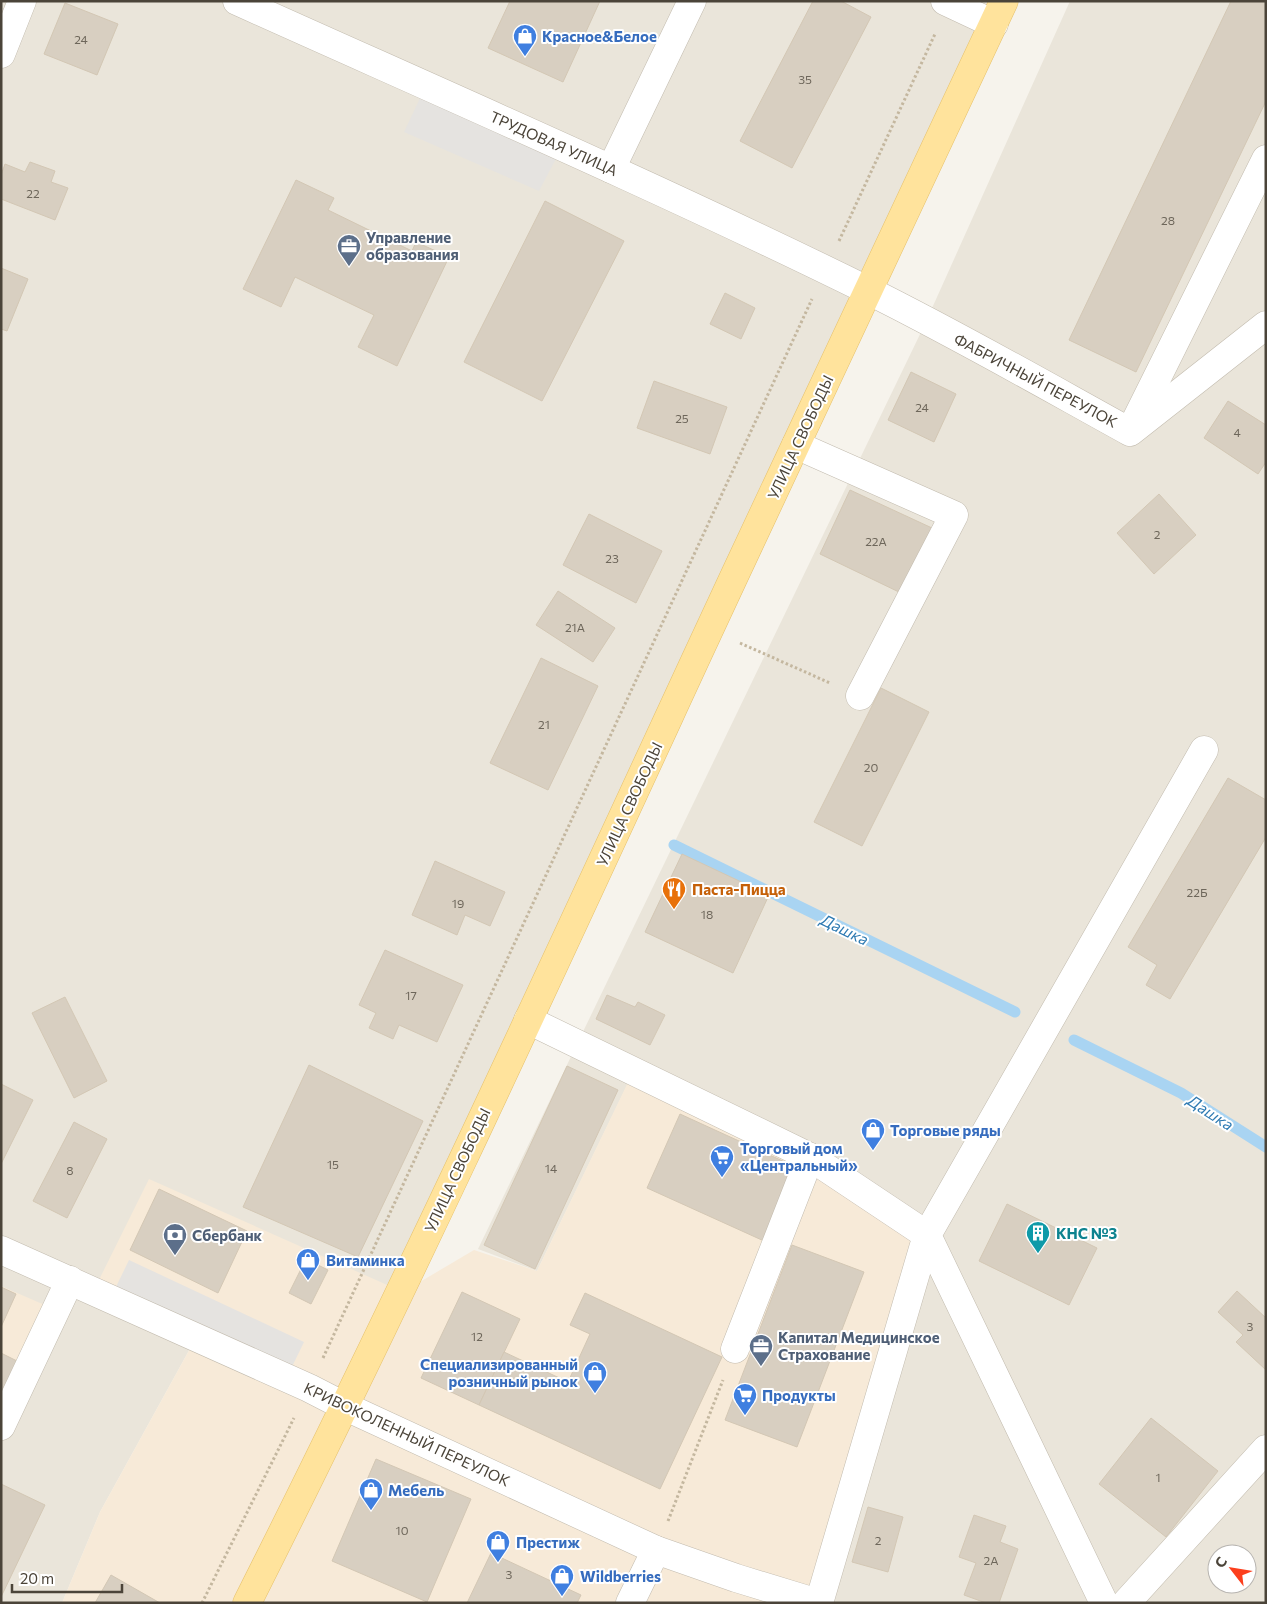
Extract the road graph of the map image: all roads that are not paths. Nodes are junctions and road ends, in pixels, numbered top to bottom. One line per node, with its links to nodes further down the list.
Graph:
1 (22, 1): 6 (street)
2 (237, 1): 8 (street, ТРУДОВАЯ УЛИЦА)
3 (692, 1): 8 (street)
4 (947, 2): 5 (street)
5 (999, 13): 9 (main road, УЛИЦА СВОБОДЫ)
6 (1, 54)
7 (1266, 159): 11 (street)
8 (611, 168): 9 (street, ТРУДОВАЯ УЛИЦА)
9 (869, 291): 11 (street, ФАБРИЧНЫЙ ПЕРЕУЛОК); 12 (main road, УЛИЦА СВОБОДЫ)
10 (1266, 326): 11 (street, ФАБРИЧНЫЙ ПЕРЕУЛОК)
11 (1130, 432)
12 (796, 445): 13 (street); 15 (main road, УЛИЦА СВОБОДЫ)
13 (860, 696)
14 (1204, 750): 17 (street)
15 (528, 1020): 16 (street); 21 (main road, УЛИЦА СВОБОДЫ)
16 (810, 1157): 17 (street); 20 (street)
17 (926, 1235): 27 (street); 28 (street)
18 (1, 1250): 19 (street, КРИВОКОЛЕННЫЙ ПЕРЕУЛОК)
19 (70, 1280): 21 (street, КРИВОКОЛЕННЫЙ ПЕРЕУЛОК); 22 (street)
20 (735, 1349)
21 (344, 1406): 24 (street, КРИВОКОЛЕННЫЙ ПЕРЕУЛОК); 25 (main road, УЛИЦА СВОБОДЫ)
22 (1, 1426)
23 (1266, 1449): 29 (street)
24 (656, 1550): 26 (street); 27 (street, КРИВОКОЛЕННЫЙ ПЕРЕУЛОК)
25 (247, 1603)
26 (630, 1603)
27 (818, 1603)
28 (1104, 1603)
29 (1126, 1603)

